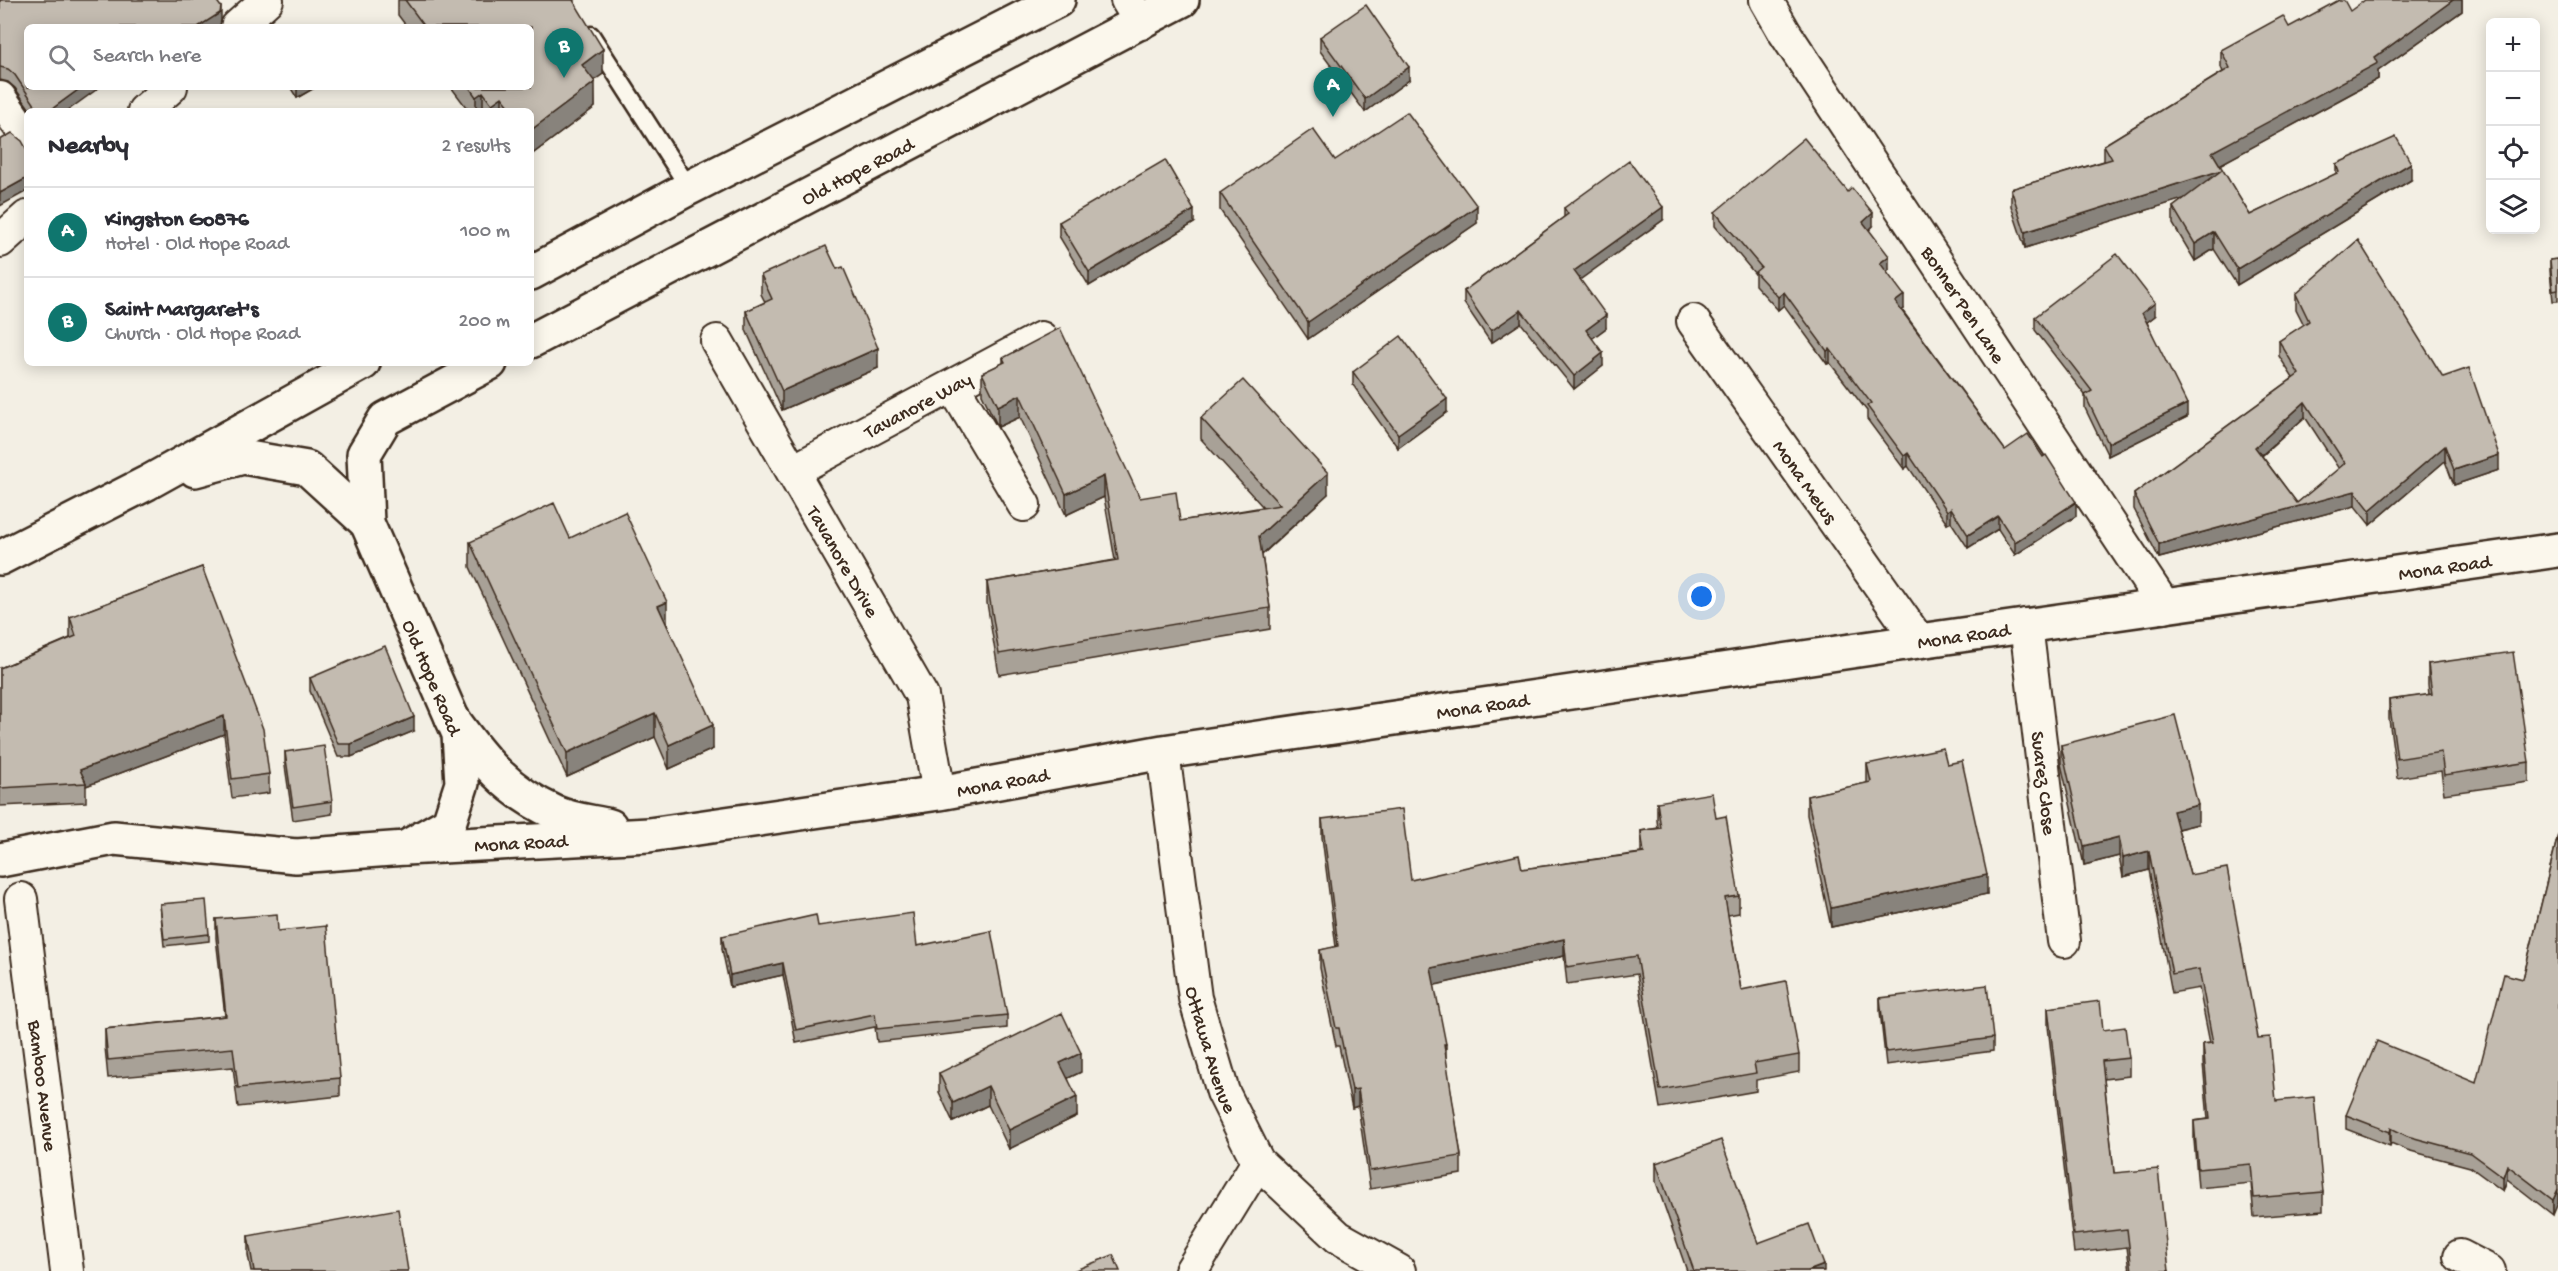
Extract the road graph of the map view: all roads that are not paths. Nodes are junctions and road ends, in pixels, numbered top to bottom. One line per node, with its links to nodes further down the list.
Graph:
1 (267, 0): 7 (street)
2 (1058, 0): 12 (main road)
3 (1182, 0): 5 (main road, Old Hope Road)
4 (1766, 0): 29 (street, Bonner Pen Lane)
5 (1134, 11): 18 (main road, Old Hope Road)
6 (583, 23): 12 (lane)
7 (240, 24)
8 (168, 90): 10 (street)
9 (0, 98): 11 (street)
10 (147, 108)
11 (24, 133)
12 (689, 188): 15 (main road)
13 (24, 220): 14 (street)
14 (0, 241)
15 (534, 271)
16 (1693, 321): 31 (street, Mona Mews)
17 (1042, 338): 22 (street, Tavanore Way)
18 (534, 339)
19 (717, 341): 23 (street, Tavanore Drive)
20 (358, 366): 24 (main road)
21 (484, 366): 26 (main road, Old Hope Road)
22 (953, 386): 23 (street, Tavanore Way); 25 (street)
23 (793, 471): 34 (street, Tavanore Drive)
24 (147, 483): 26 (main road); 28 (main road)
25 (1024, 505)
26 (367, 524): 32 (main road, Old Hope Road)
27 (2558, 550): 29 (main road, Mona Road)
28 (0, 558)
29 (2165, 607): 30 (main road, Mona Road)
30 (2026, 625): 31 (main road, Mona Road); 39 (street, Suarez Close)
31 (1919, 640): 33 (main road, Mona Road)
32 (452, 718): 35 (main road); 36 (main road, Old Hope Road)
33 (1163, 752): 34 (main road, Mona Road); 40 (street, Ottawa Avenue)
34 (939, 793): 35 (main road, Mona Road)
35 (649, 835): 36 (main road, Mona Road)
36 (405, 848): 37 (main road, Old Hope Road)
37 (0, 860)
38 (21, 899): 42 (street, Bamboo Avenue)
39 (2064, 941)
40 (1258, 1162): 43 (street); 44 (street, Ottawa Avenue)
41 (2460, 1256): 45 (street)
42 (67, 1271)
43 (1191, 1271)
44 (1399, 1271)
45 (2489, 1271)

